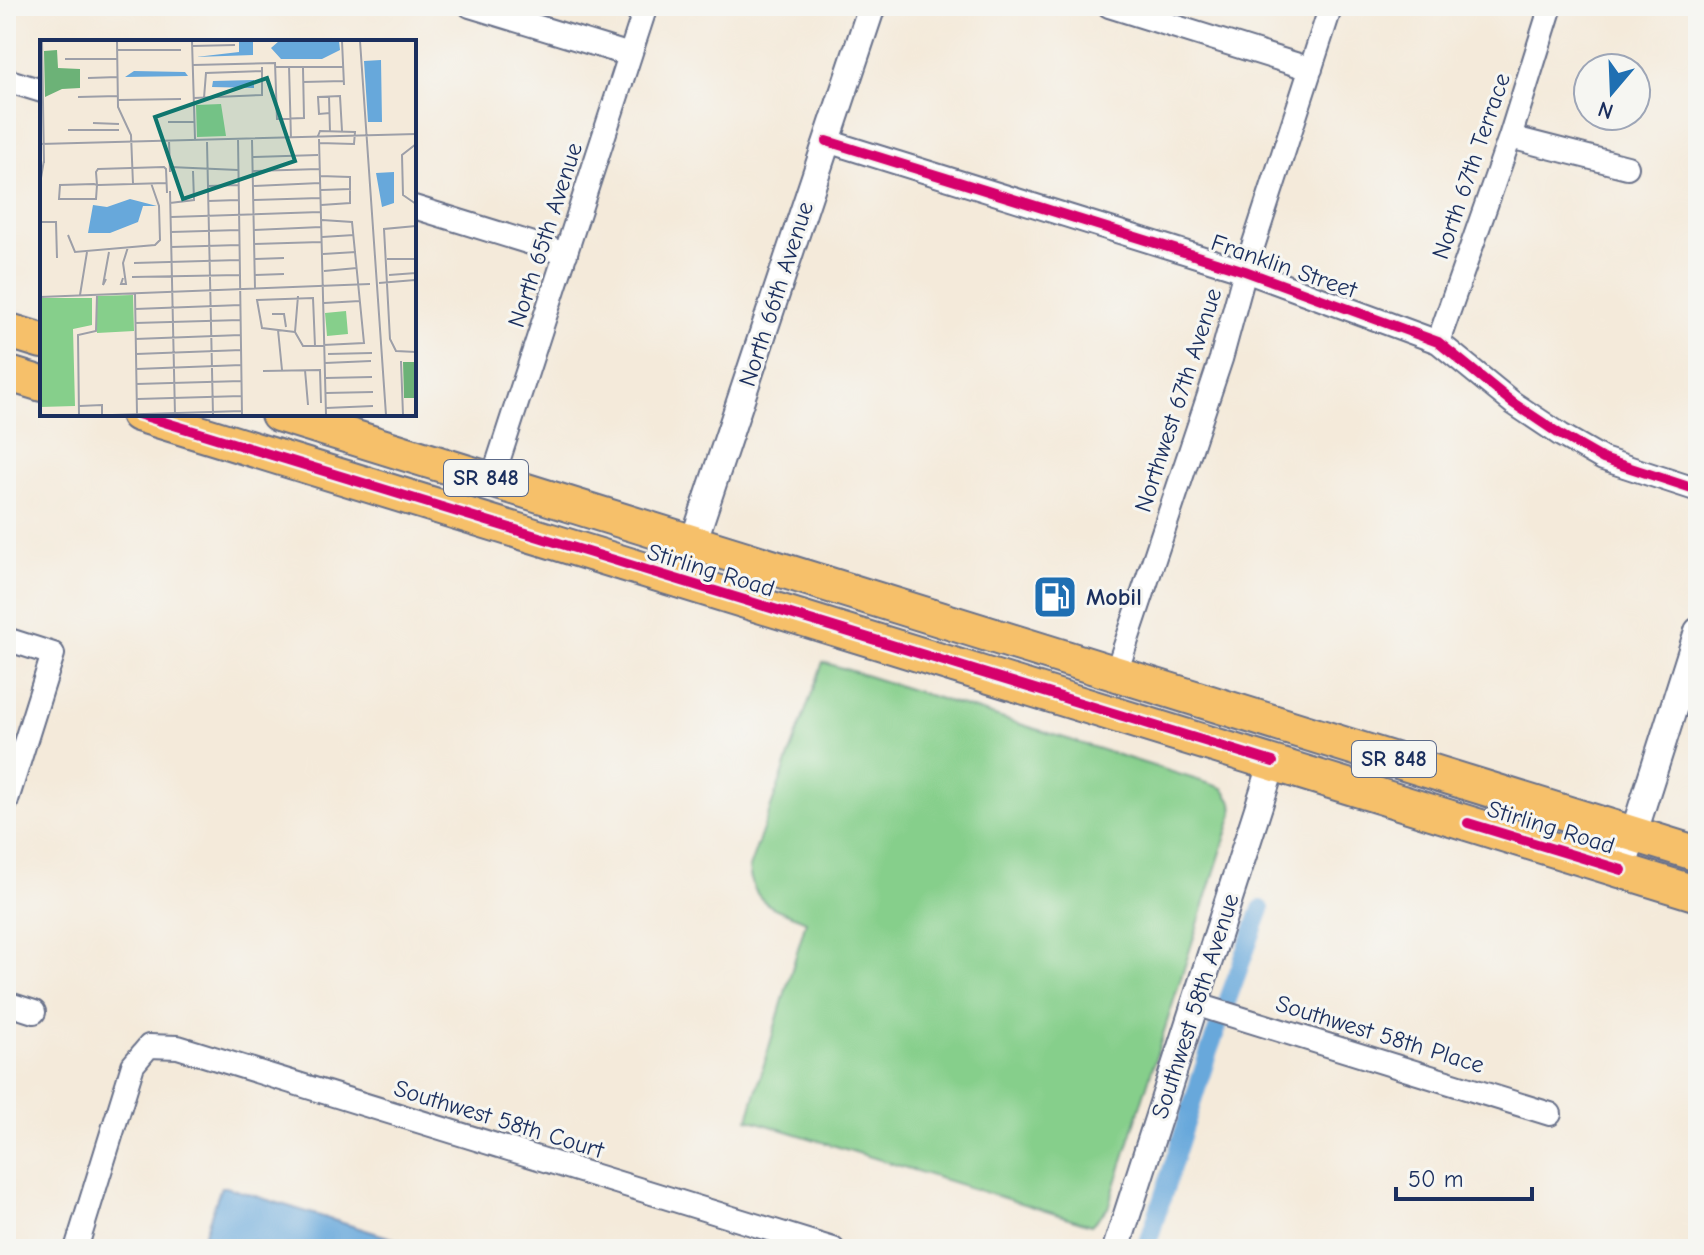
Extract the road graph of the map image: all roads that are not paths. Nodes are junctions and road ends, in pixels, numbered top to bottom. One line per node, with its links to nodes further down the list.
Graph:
1 (470, 6): 7 (street)
2 (646, 6): 7 (street, North 65th Avenue)
3 (872, 6): 12 (street, North 66th Avenue)
4 (1109, 6): 8 (street)
5 (1331, 6): 8 (street, Northwest 67th Avenue)
6 (1551, 6): 11 (street, North 67th Terrace)
7 (630, 55): 15 (street, North 65th Avenue)
8 (1311, 69): 16 (street, Northwest 67th Avenue)
9 (6, 80): 10 (street)
10 (40, 90)
11 (1510, 137): 13 (street); 19 (street, North 67th Terrace)
12 (827, 141): 16 (street, Franklin Street); 26 (street, North 66th Avenue)
13 (1627, 167)
14 (416, 208): 15 (street)
15 (566, 254): 24 (street, North 65th Avenue)
16 (1245, 271): 19 (street, Franklin Street); 31 (street, Northwest 67th Avenue)
17 (6, 330): 18 (main road)
18 (40, 340)
19 (1438, 342): 25 (street, Franklin Street)
20 (6, 373): 21 (main road)
21 (40, 383)
22 (144, 416): 27 (main road, Stirling Road / SR 848)
23 (284, 416): 24 (main road, Stirling Road / SR 848)
24 (492, 480): 26 (main road, Stirling Road / SR 848)
25 (1698, 490)
26 (693, 542): 27 (street, North 66th Avenue); 31 (main road, Stirling Road / SR 848)
27 (680, 582): 30 (main road, Stirling Road / SR 848)
28 (1698, 631): 35 (street)
29 (6, 639): 34 (street)
30 (965, 668): 32 (main road); 33 (main road, Stirling Road / SR 848)
31 (1116, 673): 32 (main road, Stirling Road / SR 848)
32 (1153, 684): 35 (main road, Stirling Road / SR 848)
33 (1273, 762): 37 (main road, Stirling Road / SR 848); 40 (street, Southwest 58th Avenue)
34 (6, 803)
35 (1634, 834): 36 (main road, Stirling Road / SR 848); 37 (street)
36 (1698, 854)
37 (1622, 870): 38 (main road, Stirling Road / SR 848)
38 (1698, 894)
39 (6, 1003): 41 (street)
40 (1195, 1004): 42 (street, Southwest 58th Place); 45 (street, Southwest 58th Avenue)
41 (34, 1012)
42 (1550, 1114)
43 (76, 1249): 44 (street, Southwest 58th Court)
44 (833, 1249)
45 (1116, 1249)

